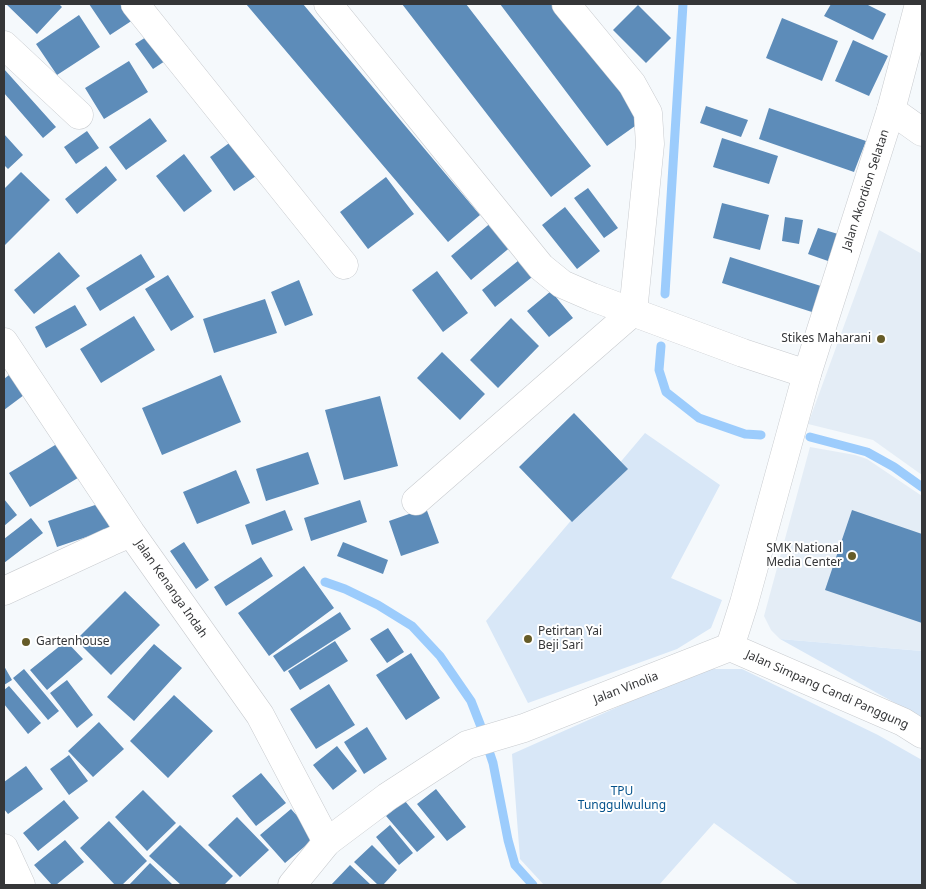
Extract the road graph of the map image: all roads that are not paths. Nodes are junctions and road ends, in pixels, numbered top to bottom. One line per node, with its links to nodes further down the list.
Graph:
1 (135, 4): 9 (street)
2 (328, 4): 10 (street)
3 (566, 4): 10 (street)
4 (920, 4): 6 (street, Jalan Akordion Selatan)
5 (4, 45): 7 (street)
6 (891, 110): 8 (street); 12 (street, Jalan Akordion Selatan)
7 (79, 115)
8 (922, 132)
9 (344, 265)
10 (633, 312): 12 (street); 13 (street)
11 (4, 342): 14 (street, Jalan Kenanga Indah)
12 (807, 374): 16 (street)
13 (416, 501)
14 (131, 533): 15 (street); 18 (street, Jalan Kenanga Indah)
15 (4, 591)
16 (730, 648): 17 (street, Jalan Simpang Candi Panggung); 18 (street, Jalan Vinolia)
17 (922, 734)
18 (327, 842): 21 (street, Jalan Vinolia)
19 (4, 848): 20 (street)
20 (22, 885)
21 (292, 885)

